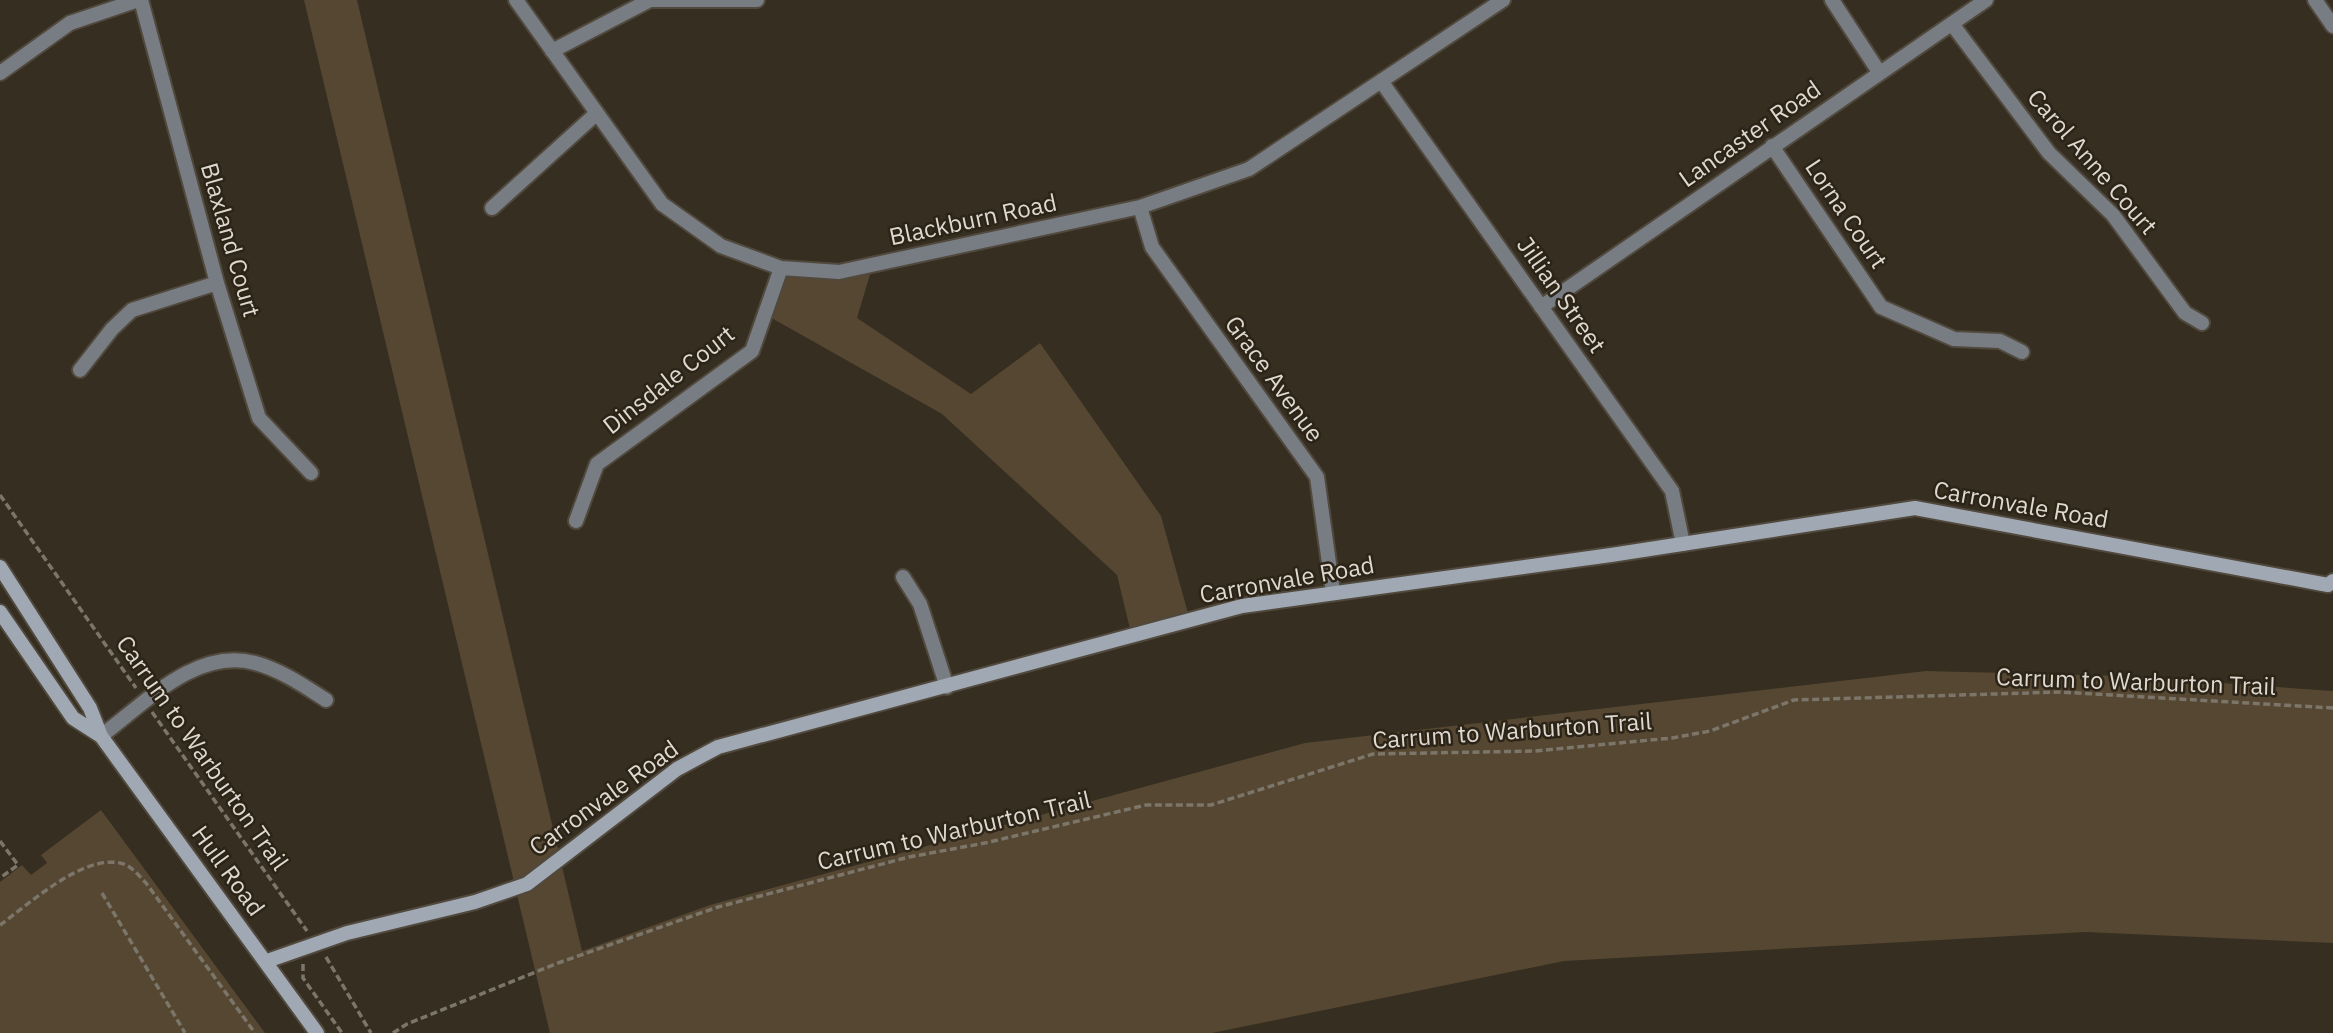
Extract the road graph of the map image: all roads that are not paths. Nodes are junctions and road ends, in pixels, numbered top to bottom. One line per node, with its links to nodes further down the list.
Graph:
1 (139, 0): 13 (street); 20 (street, Blaxland Court)
2 (516, 0): 11 (street, Blackburn Road)
3 (652, 0): 4 (street); 11 (street)
4 (757, 0)
5 (1503, 0): 14 (street, Blackburn Road)
6 (1832, 0): 12 (street)
7 (1986, 0): 9 (street, Lancaster Road)
8 (2315, 0): 10 (street)
9 (1952, 24): 12 (street, Lancaster Road); 22 (street, Carol Anne Court)
10 (2333, 26)
11 (552, 51): 15 (street, Blackburn Road)
12 (1879, 72): 16 (street, Lancaster Road)
13 (0, 73)
14 (1381, 81): 17 (street, Blackburn Road); 21 (street, Jillian Street)
15 (597, 113): 18 (street); 19 (street, Blackburn Road)
16 (1772, 146): 21 (street, Lancaster Road); 23 (street, Lorna Court)
17 (1140, 207): 19 (street, Blackburn Road); 31 (street, Grace Avenue)
18 (492, 208)
19 (781, 268): 26 (street, Dinsdale Court)
20 (217, 283): 24 (street); 25 (street, Blaxland Court)
21 (1541, 306): 27 (street, Jillian Street)
22 (2202, 323)
23 (2022, 352)
24 (80, 370)
25 (311, 473)
26 (576, 521)
27 (1683, 544): 30 (street, Carronvale Road); 31 (street, Carronvale Road)
28 (0, 567): 35 (street, Hull Road)
29 (903, 577): 33 (street)
30 (2333, 581)
31 (1333, 592): 33 (street, Carronvale Road)
32 (0, 612): 35 (street, Hull Road)
33 (947, 687): 36 (street, Carronvale Road)
34 (326, 700): 35 (street)
35 (101, 736): 36 (street, Hull Road)
36 (267, 961): 37 (street, Hull Road)
37 (317, 1033)

